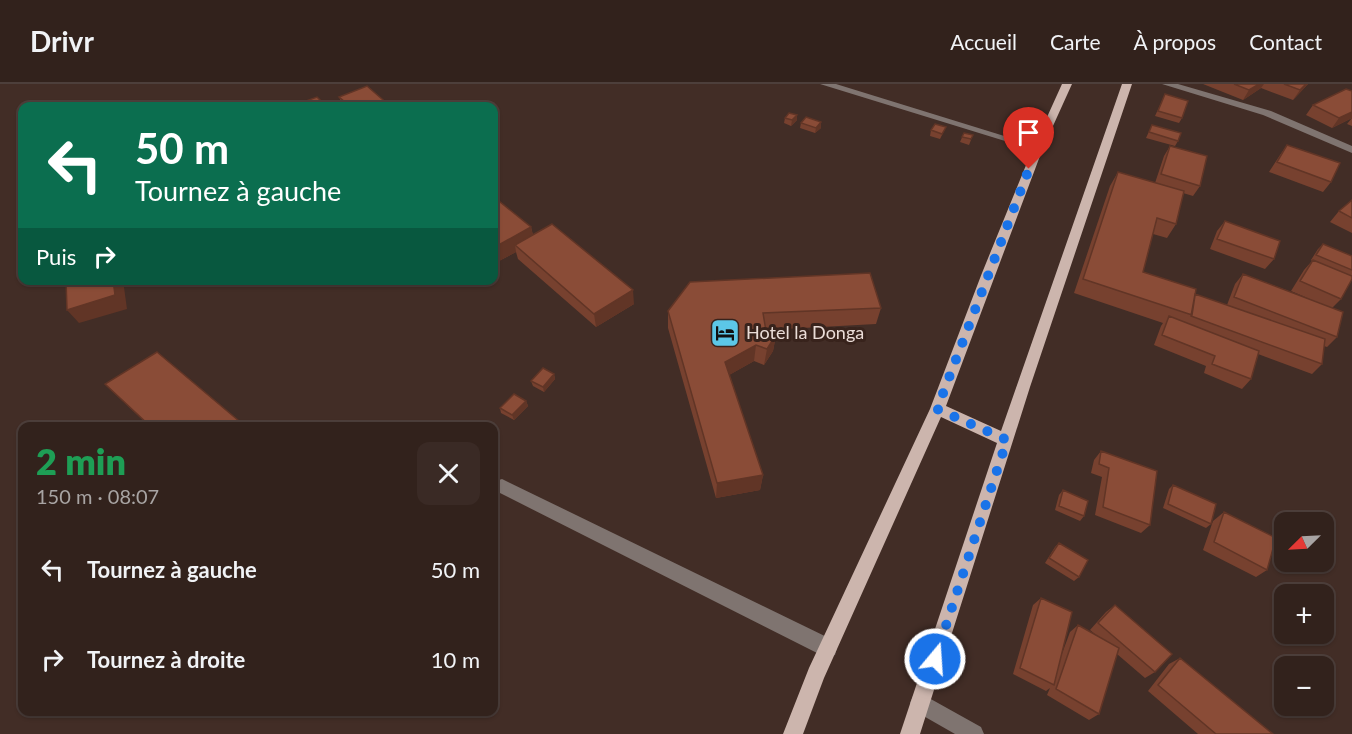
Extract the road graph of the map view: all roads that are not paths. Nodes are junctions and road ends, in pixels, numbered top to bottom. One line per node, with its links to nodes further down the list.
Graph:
1 (825, 84): 5 (street)
2 (1067, 84): 5 (main road)
3 (1126, 84): 8 (main road)
4 (1167, 84): 6 (street)
5 (1038, 148): 7 (main road)
6 (1352, 150)
7 (937, 409): 8 (main road); 10 (main road)
8 (1007, 440): 11 (main road)
9 (502, 486): 10 (street)
10 (828, 648): 12 (main road)
11 (920, 703): 13 (main road); 14 (street)
12 (793, 734)
13 (910, 734)
14 (974, 734)

